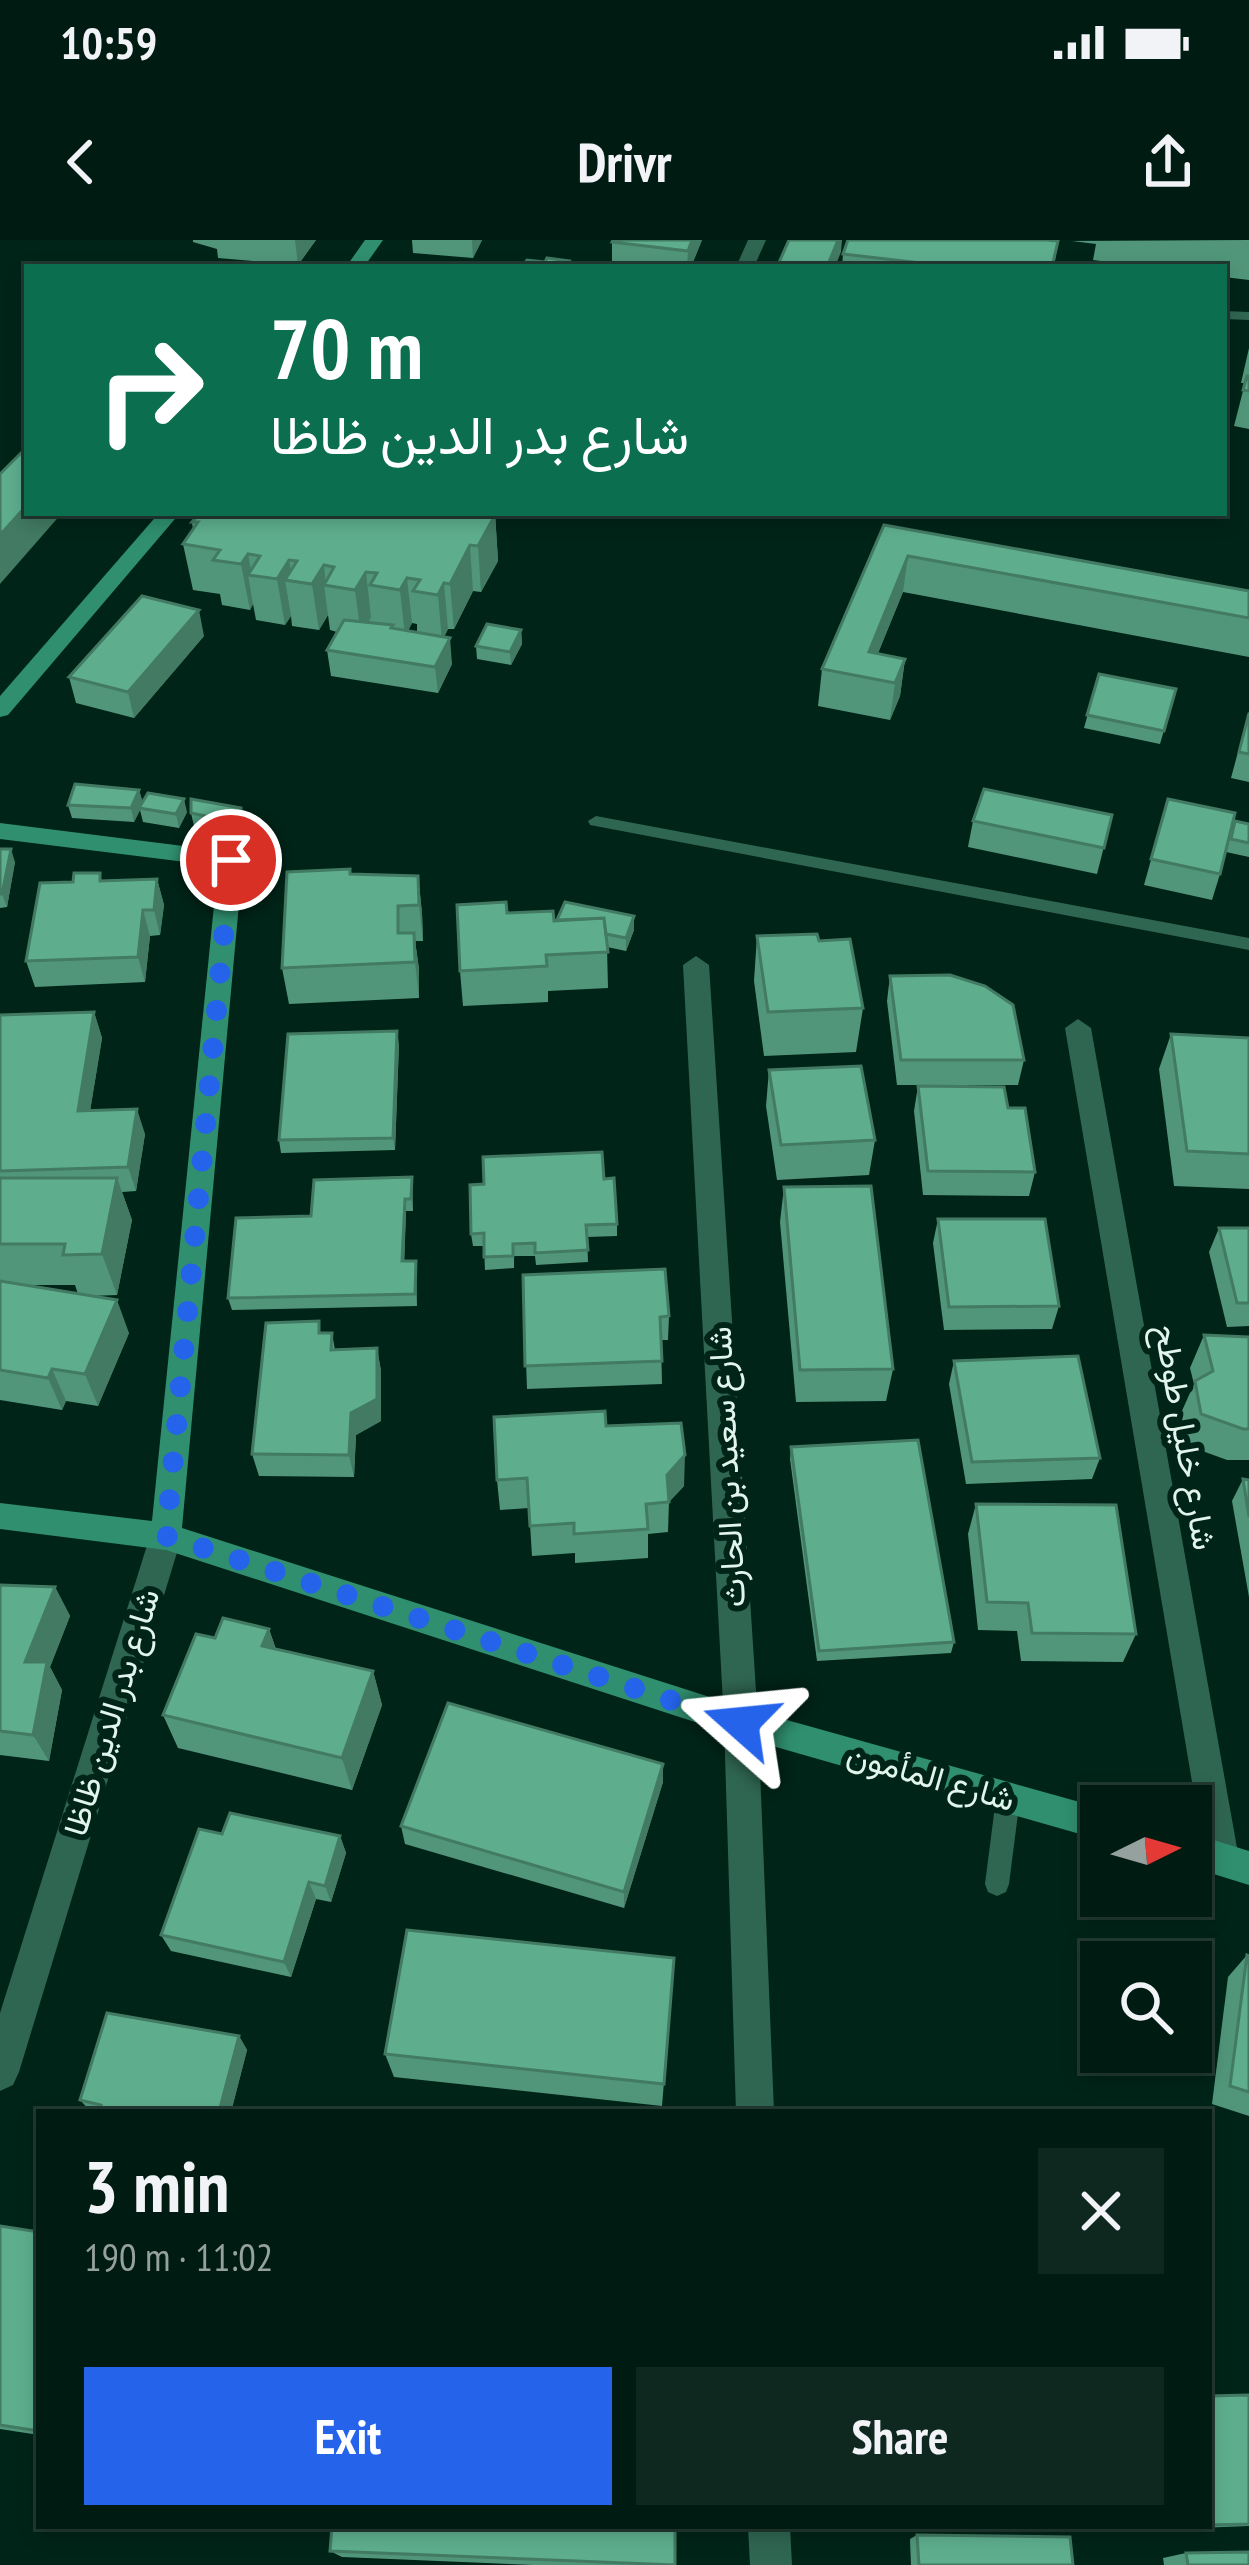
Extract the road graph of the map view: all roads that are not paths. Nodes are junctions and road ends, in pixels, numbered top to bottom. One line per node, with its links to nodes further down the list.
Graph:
1 (167, 516): 2 (street)
2 (0, 710)
3 (596, 821): 5 (lane)
4 (0, 831): 9 (street, شارع بدر الدين ظاظا)
5 (1249, 944)
6 (697, 965): 10 (street, شارع سعيد بن الحارث)
7 (1078, 1028): 13 (street, شارع خليل طوطح)
8 (0, 1516): 9 (street, شارع المأمون)
9 (166, 1536): 10 (street, شارع المأمون); 15 (street, شارع بدر الدين ظاظا)
10 (741, 1723): 11 (street, شارع المأمون); 16 (street, شارع سعيد بن الحارث)
11 (1008, 1798): 12 (street, شارع المأمون); 14 (lane)
12 (1080, 1818)
13 (1221, 1859)
14 (997, 1884)
15 (0, 2072)
16 (755, 2109)
17 (770, 2529): 18 (street)
18 (771, 2565)

